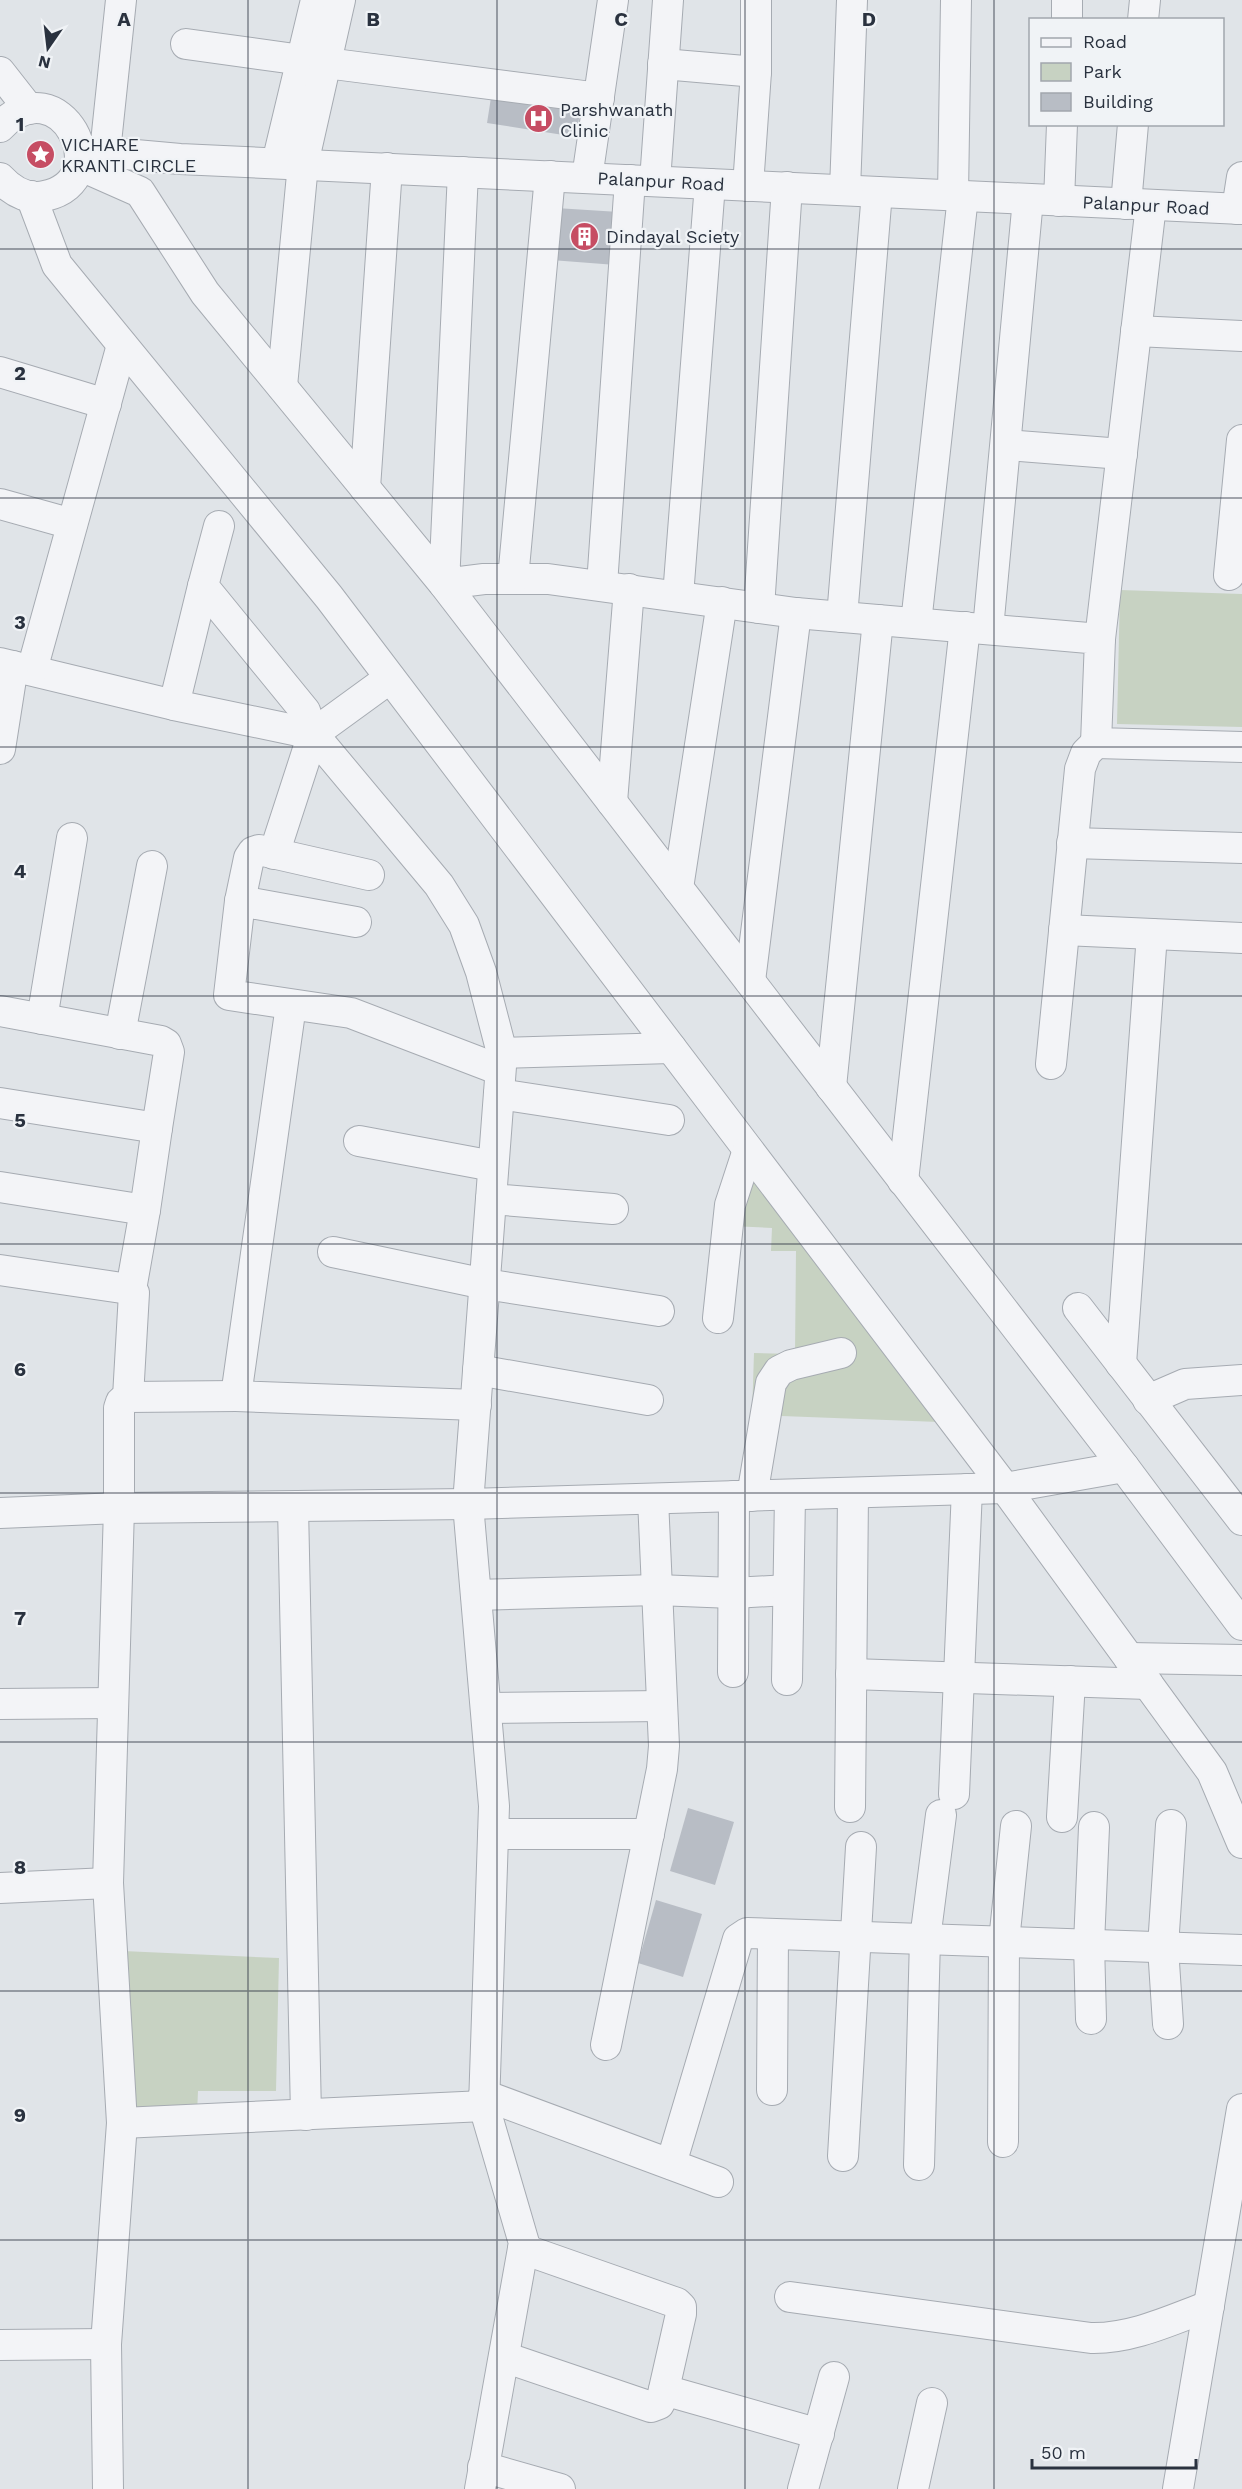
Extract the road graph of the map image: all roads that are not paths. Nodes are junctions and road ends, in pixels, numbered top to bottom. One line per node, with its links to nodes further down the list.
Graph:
1 (121, 0): 23 (street)
2 (316, 0): 14 (street)
3 (340, 0): 14 (street)
4 (610, 0): 18 (street)
5 (668, 0): 15 (street)
6 (756, 0): 17 (street)
7 (852, 0): 35 (street)
8 (956, 0): 37 (street)
9 (1067, 0): 11 (street)
10 (1145, 0): 12 (street)
11 (1067, 18)
12 (1143, 18)
13 (186, 44): 14 (street)
14 (314, 61): 18 (street); 24 (street)
15 (663, 64): 17 (street); 30 (street)
16 (0, 72): 19 (street)
17 (756, 72): 33 (street)
18 (599, 98): 29 (street)
19 (29, 109): 22 (street); 23 (street)
20 (1062, 126): 39 (street)
21 (1133, 126): 40 (street)
22 (0, 127)
23 (88, 156): 24 (street, Palanpur Road); 32 (street); 46 (street)
24 (290, 163): 25 (street, Palanpur Road); 46 (street)
25 (387, 168): 26 (street, Palanpur Road); 51 (street)
26 (463, 172): 27 (street, Palanpur Road); 57 (street)
27 (550, 176): 29 (street, Palanpur Road); 56 (street)
28 (1242, 177): 41 (street)
29 (587, 178): 30 (street, Palanpur Road)
30 (642, 180): 31 (street, Palanpur Road); 59 (street)
31 (710, 184): 33 (street, Palanpur Road); 60 (street)
32 (10, 186): 44 (street)
33 (748, 186): 34 (street, Palanpur Road)
34 (787, 187): 35 (street, Palanpur Road); 62 (street)
35 (845, 190): 36 (street, Palanpur Road)
36 (877, 192): 37 (street, Palanpur Road); 64 (street)
37 (958, 196): 38 (street, Palanpur Road); 66 (street)
38 (1028, 199): 39 (street, Palanpur Road); 48 (street)
39 (1059, 201): 40 (street, Palanpur Road)
40 (1138, 205): 41 (street, Palanpur Road); 42 (street)
41 (1240, 209)
42 (1136, 331): 43 (street); 50 (street)
43 (1242, 336)
44 (122, 345): 47 (street); 70 (street)
45 (0, 372): 47 (street)
46 (282, 387): 51 (street)
47 (106, 404): 53 (street)
48 (1005, 445): 50 (street); 67 (street)
49 (1242, 453): 55 (street)
50 (1122, 454): 68 (street)
51 (365, 488): 57 (street)
52 (0, 504): 53 (street)
53 (72, 524): 69 (street)
54 (219, 526): 58 (street)
55 (1229, 575)
56 (513, 579): 57 (street); 59 (street)
57 (444, 584): 76 (street)
58 (203, 586): 71 (street); 72 (street)
59 (615, 587): 60 (street); 76 (street)
60 (678, 596): 61 (street)
61 (722, 602): 62 (street); 83 (street)
62 (759, 608): 63 (street)
63 (796, 613): 64 (street); 89 (street)
64 (842, 617): 65 (street)
65 (878, 620): 66 (street); 97 (street)
66 (916, 623): 67 (street)
67 (976, 628): 68 (street); 104 (street)
68 (1100, 639): 73 (street)
69 (15, 666): 71 (street); 75 (street)
70 (390, 678): 72 (street); 94 (street)
71 (174, 705): 72 (street)
72 (313, 734): 80 (street); 96 (street)
73 (1096, 743): 74 (street); 78 (street)
74 (1242, 747)
75 (0, 749)
76 (612, 802): 83 (street)
77 (72, 838): 92 (street)
78 (1072, 843): 79 (street); 86 (street)
79 (1242, 848)
80 (274, 854): 82 (street); 84 (street)
81 (152, 866): 93 (street)
82 (369, 875)
83 (678, 888): 89 (street)
84 (240, 901): 85 (street); 90 (street)
85 (356, 922)
86 (1064, 930): 87 (street); 95 (street)
87 (1152, 934): 88 (street); 117 (street)
88 (1242, 938)
89 (750, 981): 97 (street)
90 (291, 1005): 96 (street); 120 (street)
91 (0, 1011): 92 (street)
92 (42, 1019): 93 (street)
93 (120, 1034): 100 (street)
94 (671, 1048): 96 (street); 102 (street)
95 (1051, 1064)
96 (500, 1072): 99 (street); 103 (street)
97 (831, 1087): 104 (street)
98 (0, 1103): 100 (street)
99 (669, 1120)
100 (157, 1128): 108 (street)
101 (359, 1141): 103 (street)
102 (748, 1150): 115 (street); 126 (street)
103 (493, 1166): 106 (street)
104 (903, 1181): 125 (street)
105 (0, 1187): 108 (street)
106 (491, 1198): 107 (street); 111 (street)
107 (613, 1209)
108 (145, 1210): 110 (street)
109 (333, 1252): 111 (street)
110 (0, 1270)
111 (485, 1284): 114 (street); 118 (street)
112 (134, 1293): 121 (street)
113 (1078, 1308): 117 (street)
114 (658, 1311)
115 (718, 1318)
116 (841, 1353): 130 (street)
117 (1121, 1364): 122 (street)
118 (478, 1370): 123 (street); 124 (street)
119 (1242, 1380): 122 (street)
120 (236, 1396): 121 (street); 124 (street)
121 (128, 1397): 134 (street)
122 (1148, 1400): 136 (street)
123 (648, 1401)
124 (476, 1405): 132 (street)
125 (1124, 1467): 126 (street); 141 (street)
126 (1005, 1488): 127 (street); 142 (street)
127 (967, 1489): 128 (street); 146 (street)
128 (853, 1493): 129 (street); 145 (street)
129 (790, 1495): 130 (street); 138 (street)
130 (743, 1496): 131 (street); 139 (street)
131 (653, 1499): 132 (street); 137 (street)
132 (468, 1504): 133 (street); 140 (street)
133 (293, 1507): 134 (street); 178 (street)
134 (119, 1508): 135 (street); 150 (street)
135 (0, 1513)
136 (1242, 1520)
137 (657, 1590): 139 (street); 140 (street); 152 (street)
138 (788, 1590): 139 (street); 147 (street)
139 (733, 1593): 144 (street)
140 (476, 1595): 153 (street)
141 (1242, 1625)
142 (1128, 1658): 143 (street); 149 (street)
143 (1242, 1660)
144 (733, 1672)
145 (851, 1674): 146 (street); 154 (street)
146 (959, 1676): 148 (street); 167 (street)
147 (787, 1680)
148 (1070, 1681): 149 (street); 155 (street)
149 (1148, 1684): 161 (street)
150 (113, 1703): 151 (street); 163 (street)
151 (0, 1704)
152 (662, 1706): 153 (street); 160 (street)
153 (486, 1708): 159 (street)
154 (850, 1807)
155 (1062, 1817)
156 (1171, 1825): 170 (street)
157 (1016, 1826): 168 (street)
158 (1094, 1827): 169 (street)
159 (493, 1834): 160 (street); 176 (street)
160 (649, 1834): 174 (street)
161 (1242, 1843)
162 (861, 1847): 166 (street)
163 (108, 1883): 164 (street); 179 (street)
164 (0, 1888)
165 (772, 1934): 166 (street); 175 (street); 182 (street)
166 (855, 1936): 167 (street); 181 (street)
167 (925, 1939): 168 (street); 183 (street)
168 (1004, 1941): 169 (street); 180 (street)
169 (1089, 1944): 170 (street); 172 (street)
170 (1163, 1947): 171 (street); 173 (street)
171 (1242, 1950)
172 (1091, 2019)
173 (1168, 2024)
174 (606, 2045)
175 (772, 2090)
176 (484, 2100): 178 (street); 182 (street); 185 (street)
177 (1242, 2109): 187 (street)
178 (306, 2115): 179 (street)
179 (122, 2124): 188 (street)
180 (1003, 2142)
181 (843, 2156)
182 (671, 2164): 184 (street)
183 (919, 2165)
184 (718, 2181)
185 (523, 2249): 190 (street); 192 (street)
186 (790, 2297): 187 (street)
187 (1209, 2306): 200 (street)
188 (106, 2344): 189 (street); 196 (street)
189 (0, 2345)
190 (504, 2357): 192 (street); 195 (street)
191 (834, 2377): 194 (street)
192 (664, 2390): 194 (street)
193 (932, 2403): 199 (street)
194 (819, 2434): 198 (street)
195 (482, 2478): 197 (street)
196 (108, 2489)
197 (560, 2489)
198 (803, 2489)
199 (913, 2489)
200 (1178, 2489)

